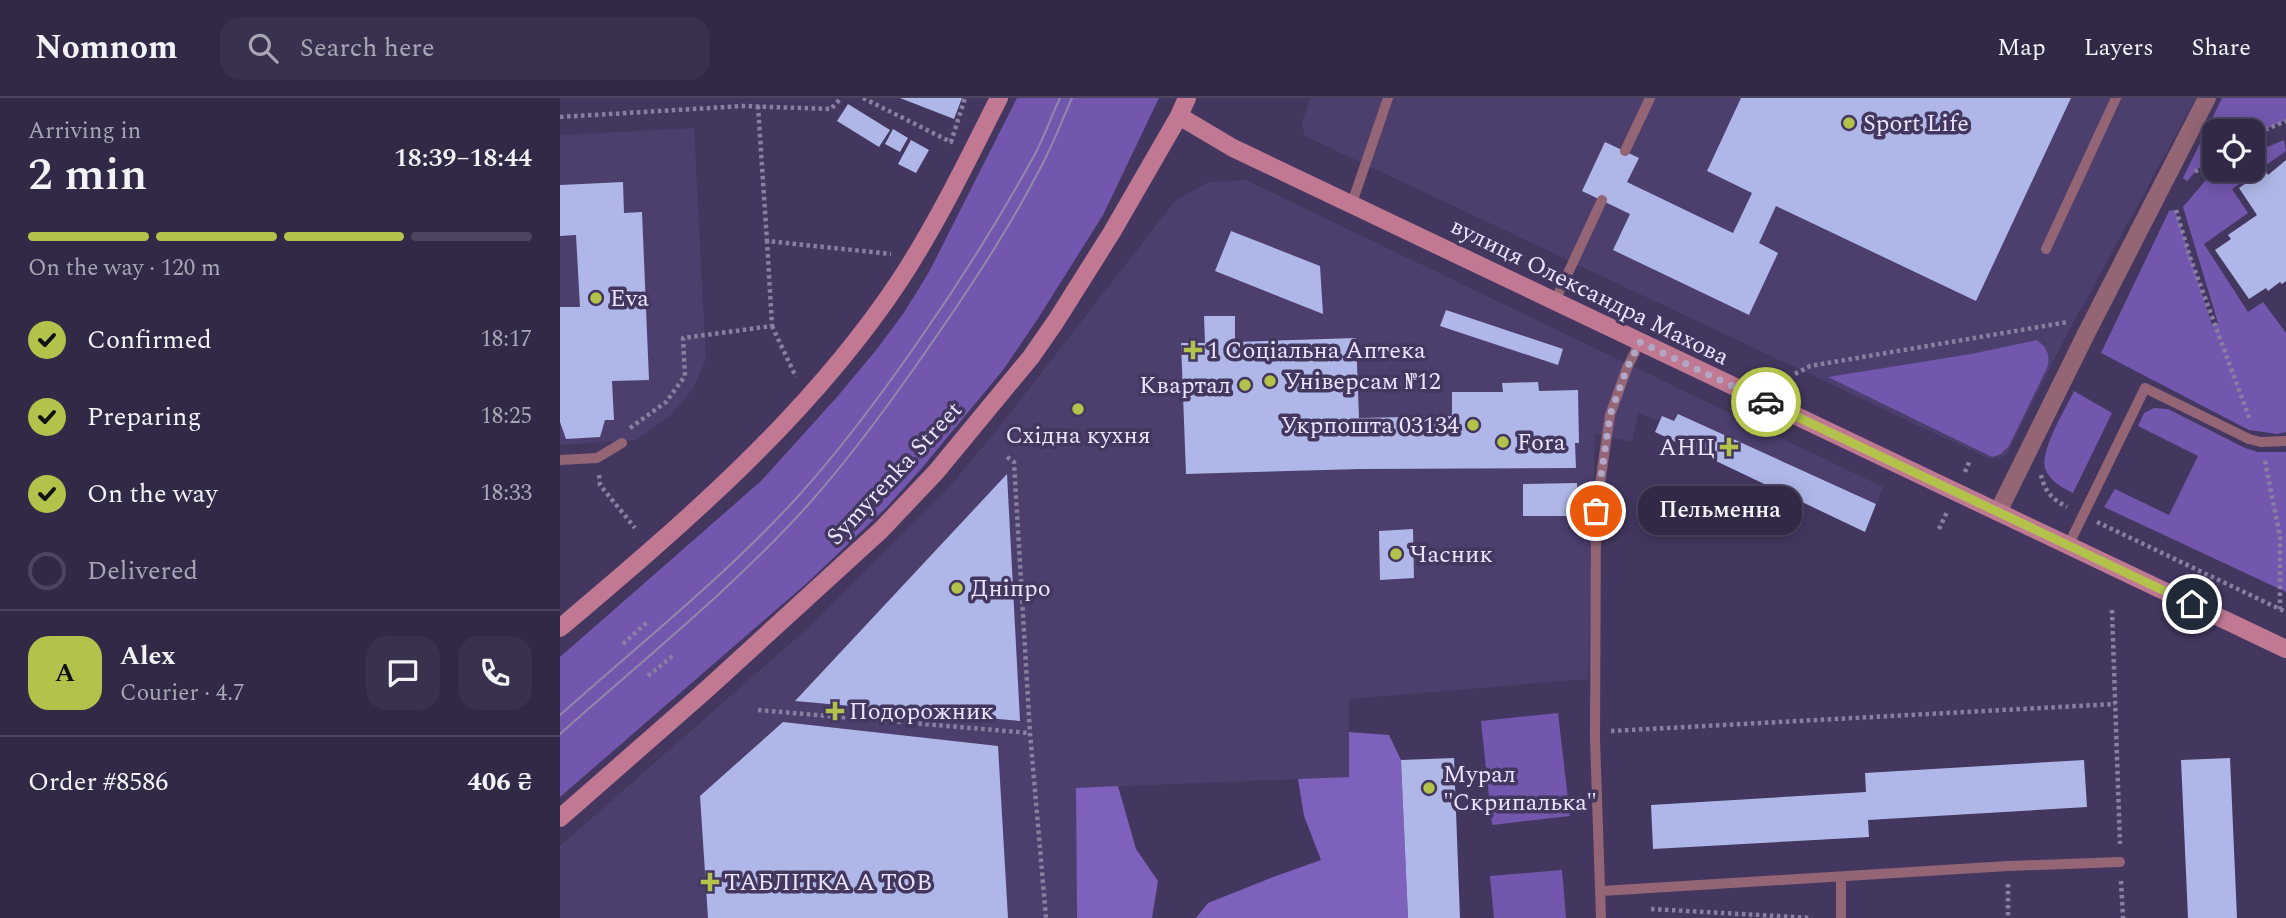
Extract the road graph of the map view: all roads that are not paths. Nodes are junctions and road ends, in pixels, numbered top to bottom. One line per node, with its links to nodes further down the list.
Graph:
1 (999, 98): 19 (street)
2 (1187, 98): 7 (street, Symyrenka Street)
3 (1388, 98): 10 (lane)
4 (1650, 98): 8 (lane)
5 (2116, 98): 11 (lane)
6 (2207, 98): 17 (street)
7 (1179, 116): 10 (street, вулиця Олександра Махова); 21 (street, Symyrenka Street)
8 (1625, 151)
9 (1602, 200): 12 (lane)
10 (1352, 203): 12 (street, вулиця Олександра Махова)
11 (2046, 249)
12 (1556, 301): 13 (street, вулиця Олександра Махова)
13 (1640, 342): 17 (street, вулиця Олександра Махова); 24 (lane)
14 (2286, 441): 18 (lane)
15 (622, 443): 16 (lane)
16 (560, 460)
17 (1998, 512): 18 (street, вулиця Олександра Махова)
18 (2068, 546): 20 (street, вулиця Олександра Махова)
19 (560, 628)
20 (2286, 649)
21 (560, 818)
22 (2120, 862): 23 (lane)
23 (1841, 878): 24 (lane); 26 (lane)
24 (1602, 891): 25 (lane)
25 (1601, 918)
26 (1841, 918)

